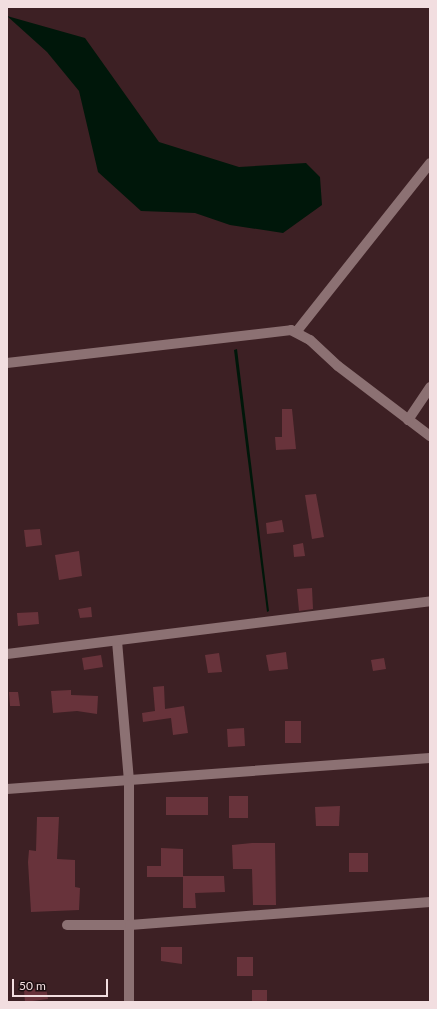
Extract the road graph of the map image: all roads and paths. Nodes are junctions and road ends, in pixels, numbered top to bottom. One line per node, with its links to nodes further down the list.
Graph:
1 (430, 163): 2 (street)
2 (297, 331): 3 (street); 5 (street)
3 (7, 363)
4 (430, 387): 5 (street)
5 (408, 420): 6 (street)
6 (430, 436)
7 (430, 601): 8 (street)
8 (117, 641): 9 (street); 11 (street)
9 (7, 654)
10 (430, 758): 11 (street)
11 (129, 782): 12 (street); 14 (street)
12 (7, 789)
13 (430, 902): 14 (street)
14 (130, 924): 15 (street); 16 (street)
15 (67, 925)
16 (129, 1002)

